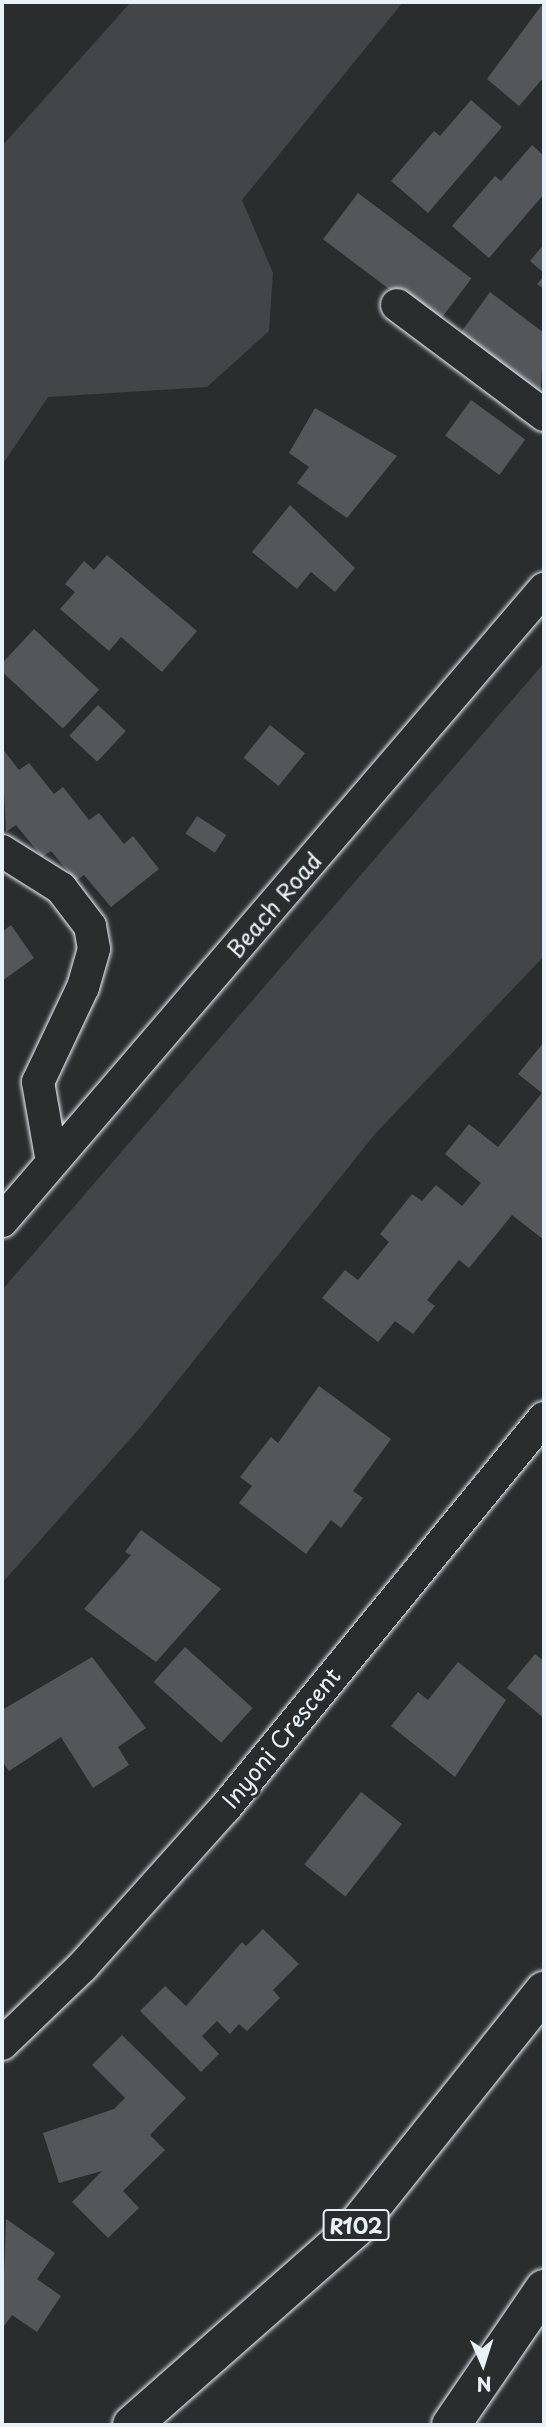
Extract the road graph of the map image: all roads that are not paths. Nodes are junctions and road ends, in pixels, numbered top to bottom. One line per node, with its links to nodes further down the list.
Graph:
1 (397, 305): 2 (street)
2 (544, 415)
3 (544, 589): 5 (street, Beach Road)
4 (2, 851): 5 (street)
5 (52, 1162): 6 (street, Beach Road)
6 (2, 1221)
7 (544, 1418): 9 (street, Inyoni Crescent)
8 (544, 1991): 11 (main road, R102)
9 (2, 2044)
10 (544, 2289): 12 (main road)
11 (132, 2425)
12 (451, 2425)

